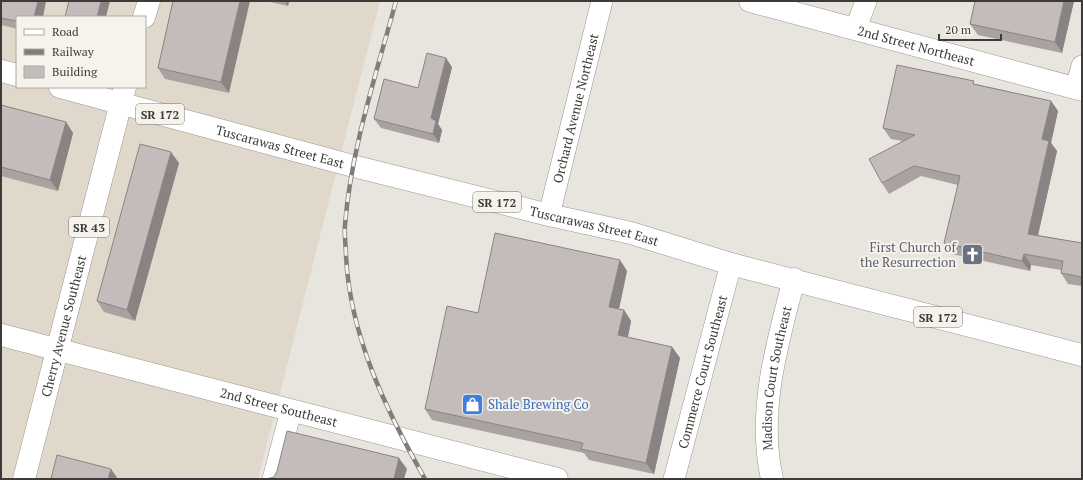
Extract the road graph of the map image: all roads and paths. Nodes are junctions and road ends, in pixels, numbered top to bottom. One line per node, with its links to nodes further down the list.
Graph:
1 (148, 1): 5 (main road)
2 (602, 1): 13 (street, Orchard Avenue Northeast)
3 (750, 1): 6 (main road, 2nd Street Northeast)
4 (866, 1): 6 (street)
5 (144, 16)
6 (856, 28): 11 (main road, 2nd Street Northeast)
7 (1082, 66): 11 (street)
8 (1, 71): 9 (main road)
9 (16, 75)
10 (68, 88): 12 (main road, Tuscarawas Street East / SR 172)
11 (1079, 89)
12 (123, 95): 13 (main road, Tuscarawas Street East / SR 172); 17 (main road, Cherry Avenue Southeast / SR 43)
13 (549, 215): 14 (main road, Tuscarawas Street East / SR 172)
14 (731, 264): 15 (main road, Tuscarawas Street East / SR 172); 23 (street, Commerce Court Southeast)
15 (794, 279): 18 (main road, Tuscarawas Street East / SR 172); 24 (main road, Madison Court Southeast)
16 (1, 335): 17 (main road, 2nd Street Southeast)
17 (57, 350): 19 (main road, 2nd Street Southeast); 20 (main road, Cherry Avenue Southeast / SR 43)
18 (1082, 355)
19 (291, 411): 21 (street); 22 (main road, 2nd Street Southeast)
20 (24, 479)
21 (273, 479)
22 (557, 479)
23 (674, 479)
24 (772, 479)

